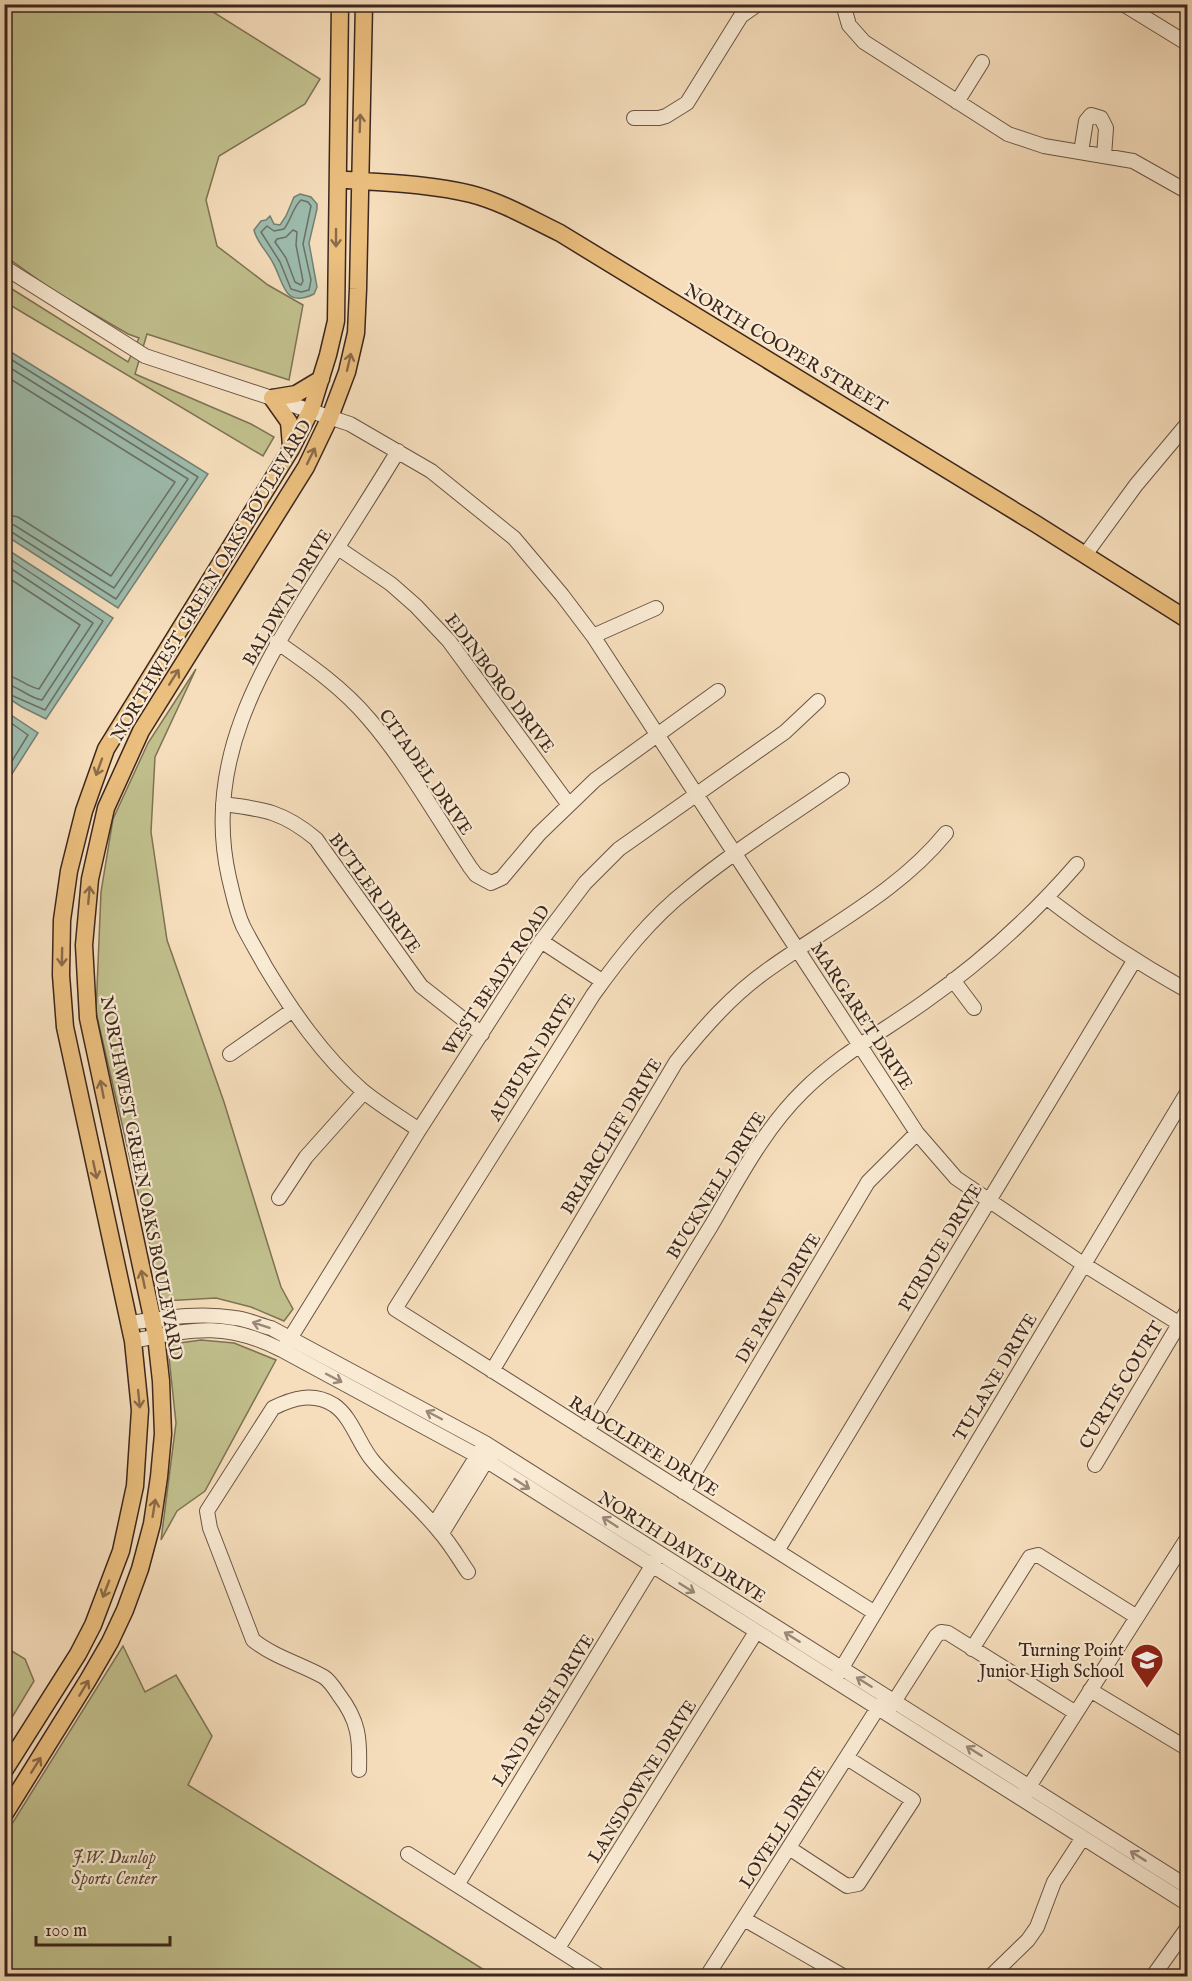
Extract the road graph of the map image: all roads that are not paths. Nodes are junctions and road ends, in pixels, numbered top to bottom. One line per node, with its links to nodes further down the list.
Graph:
1 (340, 4): 12 (main road, NORTHWEST GREEN OAKS BOULEVARD)
2 (364, 4): 13 (main road, NORTHWEST GREEN OAKS BOULEVARD, one-way to 2)
3 (758, 4): 9 (street)
4 (843, 4): 8 (street)
5 (1124, 4): 6 (street)
6 (1188, 44)
7 (982, 62): 8 (street)
8 (957, 102): 10 (street)
9 (634, 118)
10 (1081, 152): 11 (street); 11 (street)
11 (1104, 156): 14 (street)
12 (336, 180): 13 (main road, NORTH COOPER STREET); 16 (main road, NORTHWEST GREEN OAKS BOULEVARD, one-way to 16)
13 (359, 181): 19 (main road, NORTHWEST GREEN OAKS BOULEVARD, one-way to 13); 24 (main road, NORTH COOPER STREET)
14 (1188, 192)
15 (4, 267): 17 (street, MARGARET DRIVE)
16 (321, 379): 17 (main road); 18 (main road, NORTHWEST GREEN OAKS BOULEVARD)
17 (272, 398): 18 (street, MARGARET DRIVE); 21 (main road)
18 (310, 410): 19 (street, MARGARET DRIVE); 21 (main road, NORTHWEST GREEN OAKS BOULEVARD)
19 (330, 417): 22 (street, MARGARET DRIVE); 62 (main road, NORTHWEST GREEN OAKS BOULEVARD, one-way to 19)
20 (1188, 423): 24 (street)
21 (291, 449): 60 (main road, NORTHWEST GREEN OAKS BOULEVARD, one-way to 60)
22 (398, 451): 23 (street, BALDWIN DRIVE); 27 (street, MARGARET DRIVE)
23 (338, 548): 28 (street, BALDWIN DRIVE); 35 (street, EDINBORO DRIVE)
24 (1085, 555): 26 (main road, NORTH COOPER STREET)
25 (656, 608): 27 (street)
26 (1188, 620)
27 (593, 636): 31 (street, MARGARET DRIVE)
28 (278, 642): 34 (street, BALDWIN DRIVE); 35 (street, CITADEL DRIVE)
29 (718, 692): 31 (street)
30 (818, 700): 33 (street, WEST BEADY ROAD)
31 (658, 736): 33 (street, MARGARET DRIVE); 35 (street)
32 (842, 780): 37 (street, AUBURN DRIVE)
33 (696, 795): 37 (street, MARGARET DRIVE); 40 (street, WEST BEADY ROAD)
34 (223, 804): 47 (street, BALDWIN DRIVE); 48 (street, BUTLER DRIVE)
35 (569, 805)
36 (946, 833): 41 (street, BRIARCLIFF DRIVE)
37 (735, 855): 41 (street, MARGARET DRIVE); 44 (street, AUBURN DRIVE)
38 (1077, 864): 39 (street, BUCKNELL DRIVE)
39 (1047, 898): 42 (street); 43 (street, BUCKNELL DRIVE)
40 (541, 941): 44 (street); 48 (street, WEST BEADY ROAD)
41 (797, 950): 49 (street, MARGARET DRIVE); 65 (street, BRIARCLIFF DRIVE)
42 (1134, 961): 45 (street); 56 (street, PURDUE DRIVE)
43 (953, 980): 46 (street); 49 (street, BUCKNELL DRIVE)
44 (602, 981): 58 (street, AUBURN DRIVE)
45 (1188, 991)
46 (974, 1008)
47 (293, 1010): 50 (street); 52 (street, BALDWIN DRIVE)
48 (482, 1034): 53 (street, WEST BEADY ROAD)
49 (860, 1046): 54 (street, MARGARET DRIVE); 66 (street, BUCKNELL DRIVE)
50 (230, 1054)
51 (1188, 1091): 57 (street, TULANE DRIVE)
52 (364, 1092): 53 (street, BALDWIN DRIVE); 55 (street)
53 (419, 1130): 64 (street, WEST BEADY ROAD)
54 (916, 1133): 56 (street, MARGARET DRIVE); 70 (street, DE PAUW DRIVE)
55 (279, 1198)
56 (988, 1201): 57 (street, MARGARET DRIVE); 73 (street, PURDUE DRIVE)
57 (1083, 1264): 61 (street, MARGARET DRIVE); 77 (street, TULANE DRIVE)
58 (395, 1309): 65 (street, RADCLIFFE DRIVE)
59 (1188, 1309): 61 (street, CURTIS COURT)
60 (129, 1323): 62 (street, NORTH DAVIS DRIVE); 63 (main road, NORTHWEST GREEN OAKS BOULEVARD)
61 (1183, 1327): 69 (street, CURTIS COURT)
62 (154, 1328): 63 (street, NORTH DAVIS DRIVE); 64 (street, NORTH DAVIS DRIVE); 88 (main road, NORTHWEST GREEN OAKS BOULEVARD, one-way to 62)
63 (133, 1341): 87 (main road, NORTHWEST GREEN OAKS BOULEVARD, one-way to 87)
64 (286, 1345): 67 (street, NORTH DAVIS DRIVE, one-way to 64); 68 (street, NORTH DAVIS DRIVE, one-way to 68)
65 (492, 1371): 66 (street, RADCLIFFE DRIVE)
66 (587, 1431): 70 (street, RADCLIFFE DRIVE)
67 (490, 1446): 68 (street); 74 (street, NORTH DAVIS DRIVE, one-way to 67)
68 (482, 1458): 71 (street); 75 (street, NORTH DAVIS DRIVE, one-way to 75)
69 (1095, 1465)
70 (683, 1492): 73 (street, RADCLIFFE DRIVE)
71 (438, 1529): 76 (street); 91 (street)
72 (1188, 1537): 78 (street)
73 (777, 1551): 77 (street, RADCLIFFE DRIVE)
74 (660, 1554): 75 (street, LAND RUSH DRIVE); 81 (street, NORTH DAVIS DRIVE, one-way to 74)
75 (652, 1566): 79 (street, NORTH DAVIS DRIVE, one-way to 79); 99 (street, LAND RUSH DRIVE)
76 (468, 1572)
77 (875, 1613): 81 (street, TULANE DRIVE)
78 (1137, 1617): 80 (street); 83 (street)
79 (756, 1632): 82 (street, NORTH DAVIS DRIVE); 104 (street, LANSDOWNE DRIVE)
80 (972, 1649): 84 (street, LOVELL DRIVE); 86 (street)
81 (842, 1669): 82 (street, TULANE DRIVE); 84 (street, NORTH DAVIS DRIVE, one-way to 81)
82 (834, 1681): 85 (street, NORTH DAVIS DRIVE)
83 (1090, 1690): 86 (street); 89 (street)
84 (890, 1699): 85 (street, LOVELL DRIVE); 93 (street, NORTH DAVIS DRIVE, one-way to 84)
85 (882, 1712): 90 (street, LOVELL DRIVE); 94 (street, NORTH DAVIS DRIVE)
86 (1076, 1713): 93 (street)
87 (33, 1725): 88 (main road); 92 (main road, NORTHWEST GREEN OAKS BOULEVARD)
88 (53, 1738): 95 (main road, NORTHWEST GREEN OAKS BOULEVARD, one-way to 88)
89 (1188, 1749)
90 (847, 1758): 97 (street, LOVELL DRIVE); 97 (street)
91 (359, 1770)
92 (4, 1771)
93 (1029, 1786): 94 (street); 100 (street, NORTH DAVIS DRIVE, one-way to 93)
94 (1021, 1799): 96 (street, NORTH DAVIS DRIVE)
95 (4, 1815)
96 (1082, 1839): 101 (street, NORTH DAVIS DRIVE); 108 (street)
97 (789, 1848): 102 (street, LOVELL DRIVE)
98 (408, 1854): 99 (street)
99 (457, 1885): 104 (street)
100 (1188, 1887)
101 (1188, 1904)
102 (744, 1919): 106 (street, LOVELL DRIVE); 107 (street)
103 (1188, 1927): 109 (street)
104 (558, 1948): 105 (street)
105 (600, 1977)
106 (707, 1977)
107 (843, 1977)
108 (991, 1977)
109 (1153, 1977)

